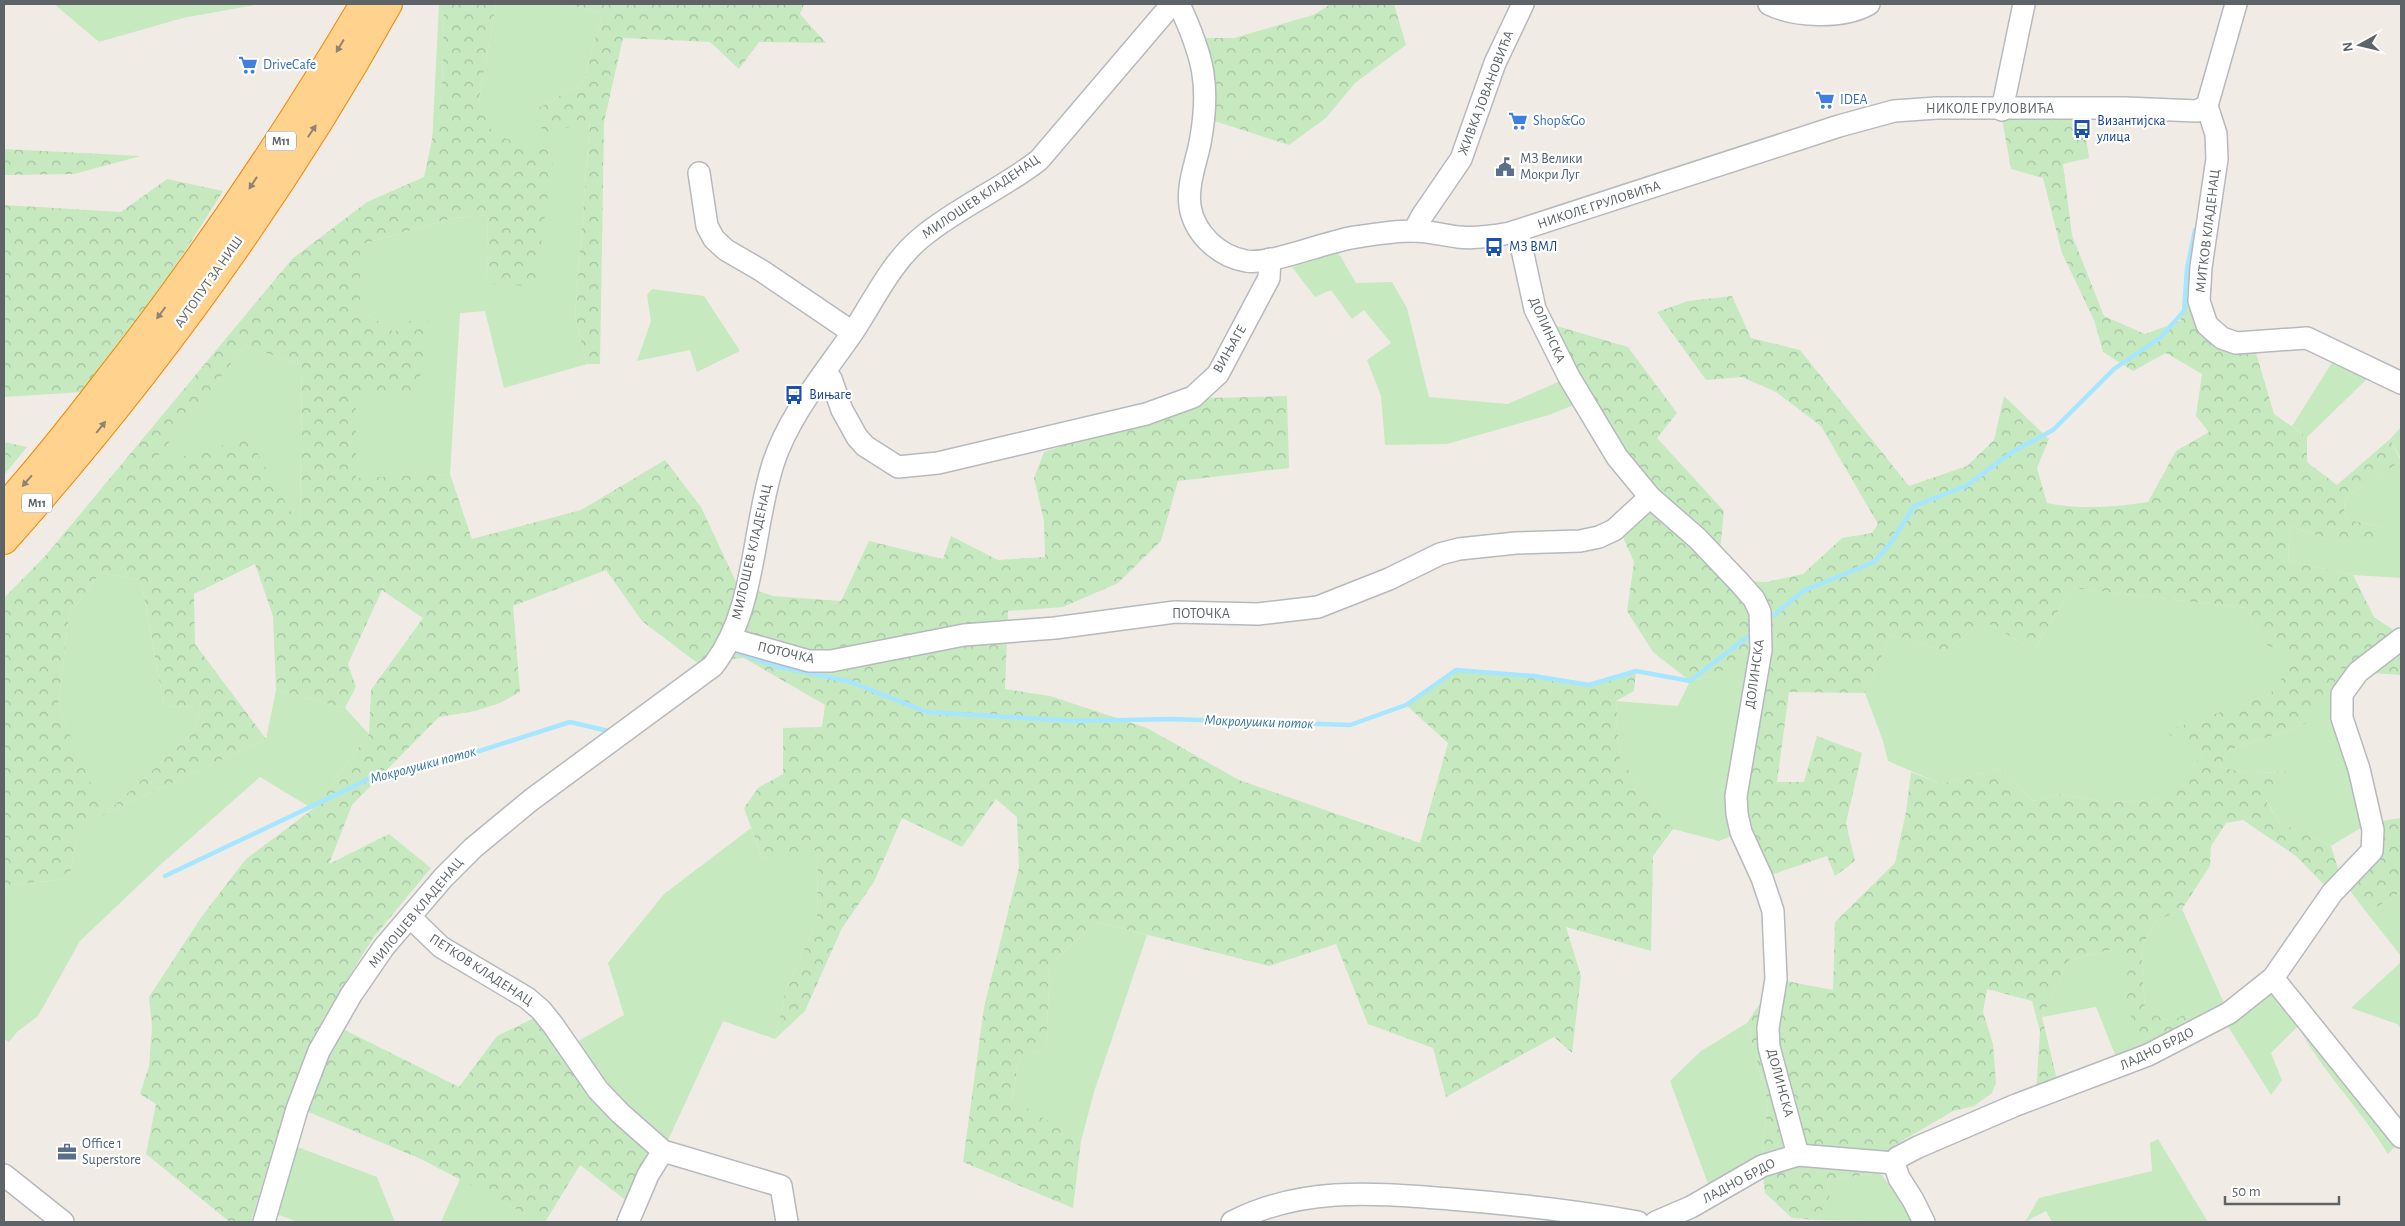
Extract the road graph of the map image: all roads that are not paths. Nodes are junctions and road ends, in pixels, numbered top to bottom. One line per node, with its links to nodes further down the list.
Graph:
1 (364, 4): 20 (highway, АУТОПУТ ЗА НИШ / M11, one-way to 20)
2 (388, 4): 21 (highway, АУТОПУТ ЗА НИШ / M11, one-way to 2)
3 (1172, 4): 16 (street, МИЛОШЕВ КЛАДЕНАЦ)
4 (1179, 4): 15 (street, НИКОЛЕ ГРУЛОВИЋА)
5 (1523, 4): 13 (street, ЖИВКА ЈОВАНОВИЋА)
6 (1769, 4): 7 (street)
7 (1868, 4)
8 (2024, 4): 11 (street)
9 (2236, 4): 10 (street)
10 (2207, 106): 11 (street, НИКОЛЕ ГРУЛОВИЋА); 18 (street, МИТКОВ КЛАДЕНАЦ)
11 (2002, 110): 14 (street, НИКОЛЕ ГРУЛОВИЋА)
12 (699, 173): 16 (street)
13 (1414, 231): 14 (street, НИКОЛЕ ГРУЛОВИЋА); 15 (street, НИКОЛЕ ГРУЛОВИЋА)
14 (1518, 231): 19 (street, ДОЛИНСКА)
15 (1270, 259): 17 (street, ВИЊАГЕ)
16 (852, 332): 17 (street, МИЛОШЕВ КЛАДЕНАЦ)
17 (825, 372): 22 (street, МИЛОШЕВ КЛАДЕНАЦ)
18 (2401, 383)
19 (1650, 496): 22 (street, ПОТОЧКА); 28 (street, ДОЛИНСКА)
20 (4, 508)
21 (4, 540)
22 (730, 639): 24 (street, МИЛОШЕВ КЛАДЕНАЦ)
23 (2401, 639): 25 (street, ЛАДНО БРДО)
24 (410, 917): 27 (street, ПЕТКОВ КЛАДЕНАЦ); 33 (street, МИЛОШЕВ КЛАДЕНАЦ)
25 (2273, 978): 26 (street); 29 (street, ЛАДНО БРДО)
26 (2401, 1137)
27 (663, 1151): 34 (street); 35 (street, ПЕТКОВ КЛАДЕНАЦ)
28 (1798, 1155): 29 (street, ЛАДНО БРДО); 38 (street, ЛАДНО БРДО)
29 (1894, 1163): 39 (street)
30 (4, 1175): 32 (street)
31 (1503, 1213): 36 (street); 37 (street)
32 (64, 1222)
33 (264, 1222)
34 (628, 1222)
35 (787, 1222)
36 (1232, 1222)
37 (1638, 1222)
38 (1656, 1222)
39 (1924, 1222)

